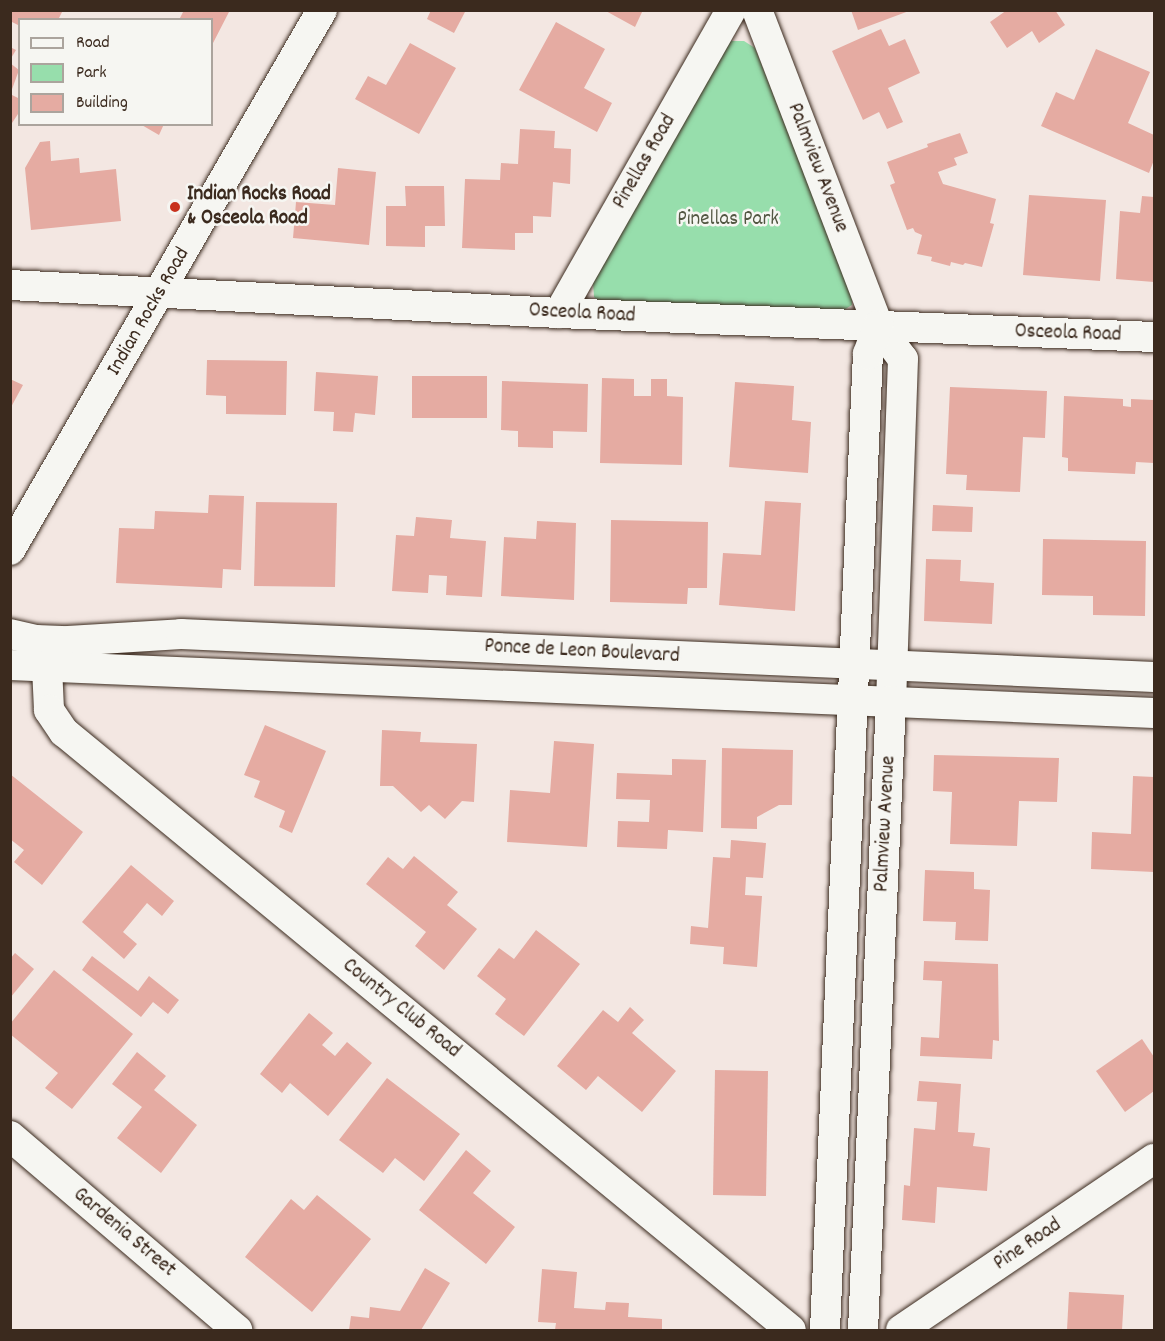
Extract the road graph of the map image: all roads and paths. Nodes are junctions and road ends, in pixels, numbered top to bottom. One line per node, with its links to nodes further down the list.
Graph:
1 (322, 10): 5 (street, Indian Rocks Road)
2 (731, 10): 6 (street, Pinellas Road)
3 (757, 10): 7 (street, Palmview Avenue)
4 (10, 285): 5 (street, Osceola Road)
5 (161, 291): 6 (street, Osceola Road); 9 (street, Indian Rocks Road)
6 (559, 313): 7 (street, Osceola Road)
7 (878, 326): 8 (street, Osceola Road); 11 (street, Palmview Avenue); 13 (street, Palmview Avenue)
8 (1155, 337)
9 (10, 550)
10 (10, 634): 11 (street, Ponce de Leon Boulevard)
11 (853, 664): 13 (street, Ponce de Leon Boulevard); 16 (street, Palmview Avenue)
12 (10, 665): 14 (street, Ponce de Leon Boulevard)
13 (892, 665): 15 (street, Ponce de Leon Boulevard); 17 (street, Palmview Avenue)
14 (47, 667): 16 (street, Ponce de Leon Boulevard); 22 (street, Country Club Road)
15 (1155, 677)
16 (851, 700): 17 (street, Ponce de Leon Boulevard); 23 (street, Palmview Avenue)
17 (891, 702): 18 (street, Ponce de Leon Boulevard); 24 (street, Palmview Avenue)
18 (1155, 713)
19 (10, 1136): 21 (street, Gardenia Street)
20 (1155, 1159): 25 (street, Pine Road)
21 (237, 1330)
22 (791, 1330)
23 (825, 1330)
24 (863, 1330)
25 (901, 1330)

